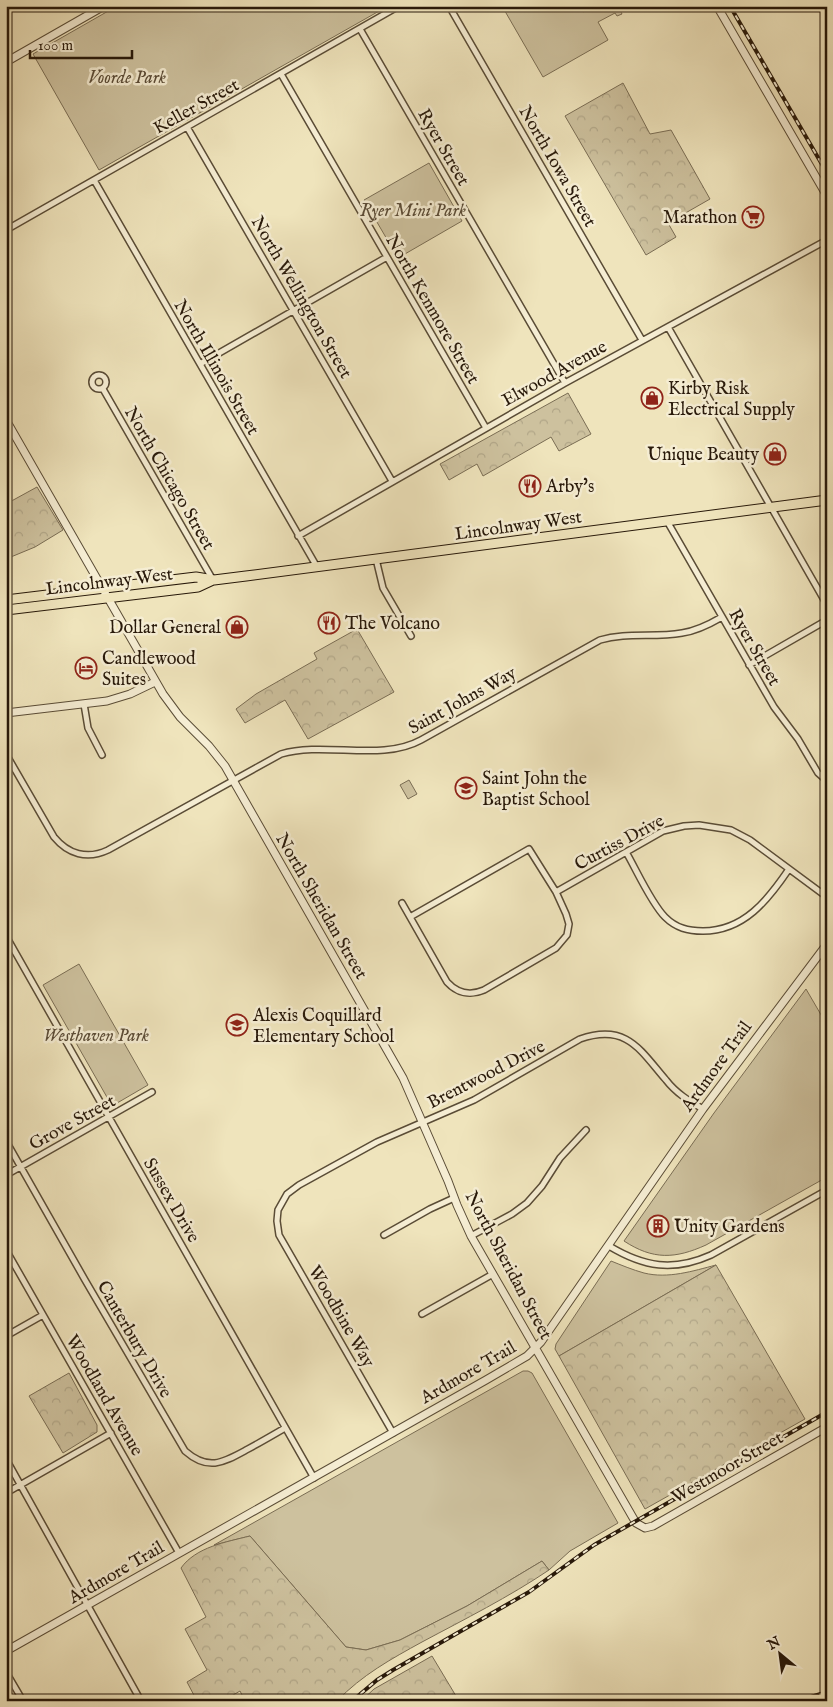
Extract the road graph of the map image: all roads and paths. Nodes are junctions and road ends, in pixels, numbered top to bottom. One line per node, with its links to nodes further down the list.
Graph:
1 (104, 6): 6 (street)
2 (399, 6): 5 (street, Keller Street)
3 (449, 6): 16 (street, North Iowa Street)
4 (717, 6): 10 (street)
5 (360, 29): 7 (street, Keller Street); 18 (street, Ryer Street)
6 (6, 62)
7 (281, 74): 8 (street, Keller Street); 13 (street, North Kenmore Street)
8 (188, 127): 9 (street, Keller Street); 14 (street, North Wellington Street)
9 (94, 180): 11 (street, Keller Street); 17 (street, North Illinois Street)
10 (827, 196)
11 (6, 230)
12 (827, 240): 15 (street, Elwood Avenue)
13 (387, 257): 14 (street); 21 (street, North Kenmore Street)
14 (294, 310): 17 (street); 22 (street, North Wellington Street)
15 (668, 327): 16 (street, Elwood Avenue); 24 (street)
16 (642, 340): 18 (street, Elwood Avenue)
17 (200, 364): 26 (street, North Illinois Street)
18 (565, 383): 21 (street, Elwood Avenue)
19 (102, 389): 29 (street, North Chicago Street)
20 (6, 420): 30 (street, North Sheridan Street)
21 (486, 428): 22 (street, Elwood Avenue)
22 (392, 481): 26 (street, Elwood Avenue)
23 (827, 500): 24 (main road, Lincolnway West)
24 (772, 508): 25 (main road, Lincolnway West); 33 (street)
25 (667, 522): 27 (main road, Lincolnway West); 35 (street, Ryer Street)
26 (298, 536): 28 (street, North Illinois Street)
27 (376, 559): 28 (main road, Lincolnway West); 37 (street)
28 (317, 567): 29 (main road, Lincolnway West)
29 (214, 580): 30 (main road, Lincolnway West); 31 (main road, Lincolnway West)
30 (103, 588): 31 (street, North Sheridan Street); 32 (main road, Lincolnway West)
31 (109, 598): 34 (main road, Lincolnway West); 39 (street, North Sheridan Street)
32 (6, 600)
33 (827, 605)
34 (6, 610)
35 (722, 617): 38 (street, Ryer Street); 44 (street, Saint Johns Way)
36 (827, 620): 38 (street)
37 (411, 636)
38 (749, 665): 45 (street, Ryer Street)
39 (155, 682): 40 (street); 44 (street, North Sheridan Street)
40 (84, 704): 41 (street); 43 (street)
41 (6, 714)
42 (6, 754): 44 (street, Saint Johns Way)
43 (102, 755)
44 (233, 780): 57 (street, North Sheridan Street)
45 (827, 781)
46 (626, 852): 47 (street, Curtiss Drive); 47 (street); 48 (street, Curtiss Drive)
47 (789, 869): 49 (street, Curtiss Drive)
48 (556, 892): 51 (street); 51 (street)
49 (827, 897)
50 (402, 903): 51 (street)
51 (410, 916)
52 (6, 936): 56 (street, Sussex Drive)
53 (827, 944): 55 (street, Ardmore Trail)
54 (152, 1092): 56 (street, Grove Street)
55 (703, 1109): 57 (street, Brentwood Drive); 67 (street, Ardmore Trail)
56 (109, 1117): 60 (street, Grove Street); 75 (street, Sussex Drive)
57 (423, 1121): 63 (street, North Sheridan Street); 64 (street, Brentwood Drive)
58 (586, 1130): 66 (street)
59 (6, 1141): 60 (street, Canterbury Drive)
60 (21, 1167): 61 (street, Grove Street); 75 (street, Canterbury Drive)
61 (6, 1176)
62 (827, 1190): 67 (street)
63 (454, 1198): 65 (street); 66 (street, North Sheridan Street)
64 (278, 1210): 77 (street, Woodbine Way)
65 (384, 1235)
66 (471, 1236): 69 (street, North Sheridan Street)
67 (609, 1246): 73 (street, Ardmore Trail)
68 (6, 1250): 71 (street, Woodland Avenue)
69 (493, 1274): 70 (street); 73 (street, North Sheridan Street)
70 (422, 1314)
71 (43, 1315): 72 (street); 76 (street, Woodland Avenue)
72 (6, 1336)
73 (537, 1348): 77 (street, Ardmore Trail); 82 (street, North Sheridan Street)
74 (827, 1427): 82 (street, Westmoor Street)
75 (285, 1428): 79 (street, Sussex Drive)
76 (111, 1432): 80 (street); 83 (street, Woodland Avenue)
77 (393, 1433): 79 (street, Ardmore Trail)
78 (6, 1460): 80 (street)
79 (314, 1478): 83 (street, Ardmore Trail)
80 (21, 1485): 81 (street); 84 (street)
81 (6, 1493)
82 (642, 1527)
83 (179, 1553): 84 (street, Ardmore Trail)
84 (88, 1606): 85 (street, Ardmore Trail); 88 (street)
85 (6, 1651)
86 (6, 1672): 87 (street)
87 (23, 1701)
88 (141, 1701)

